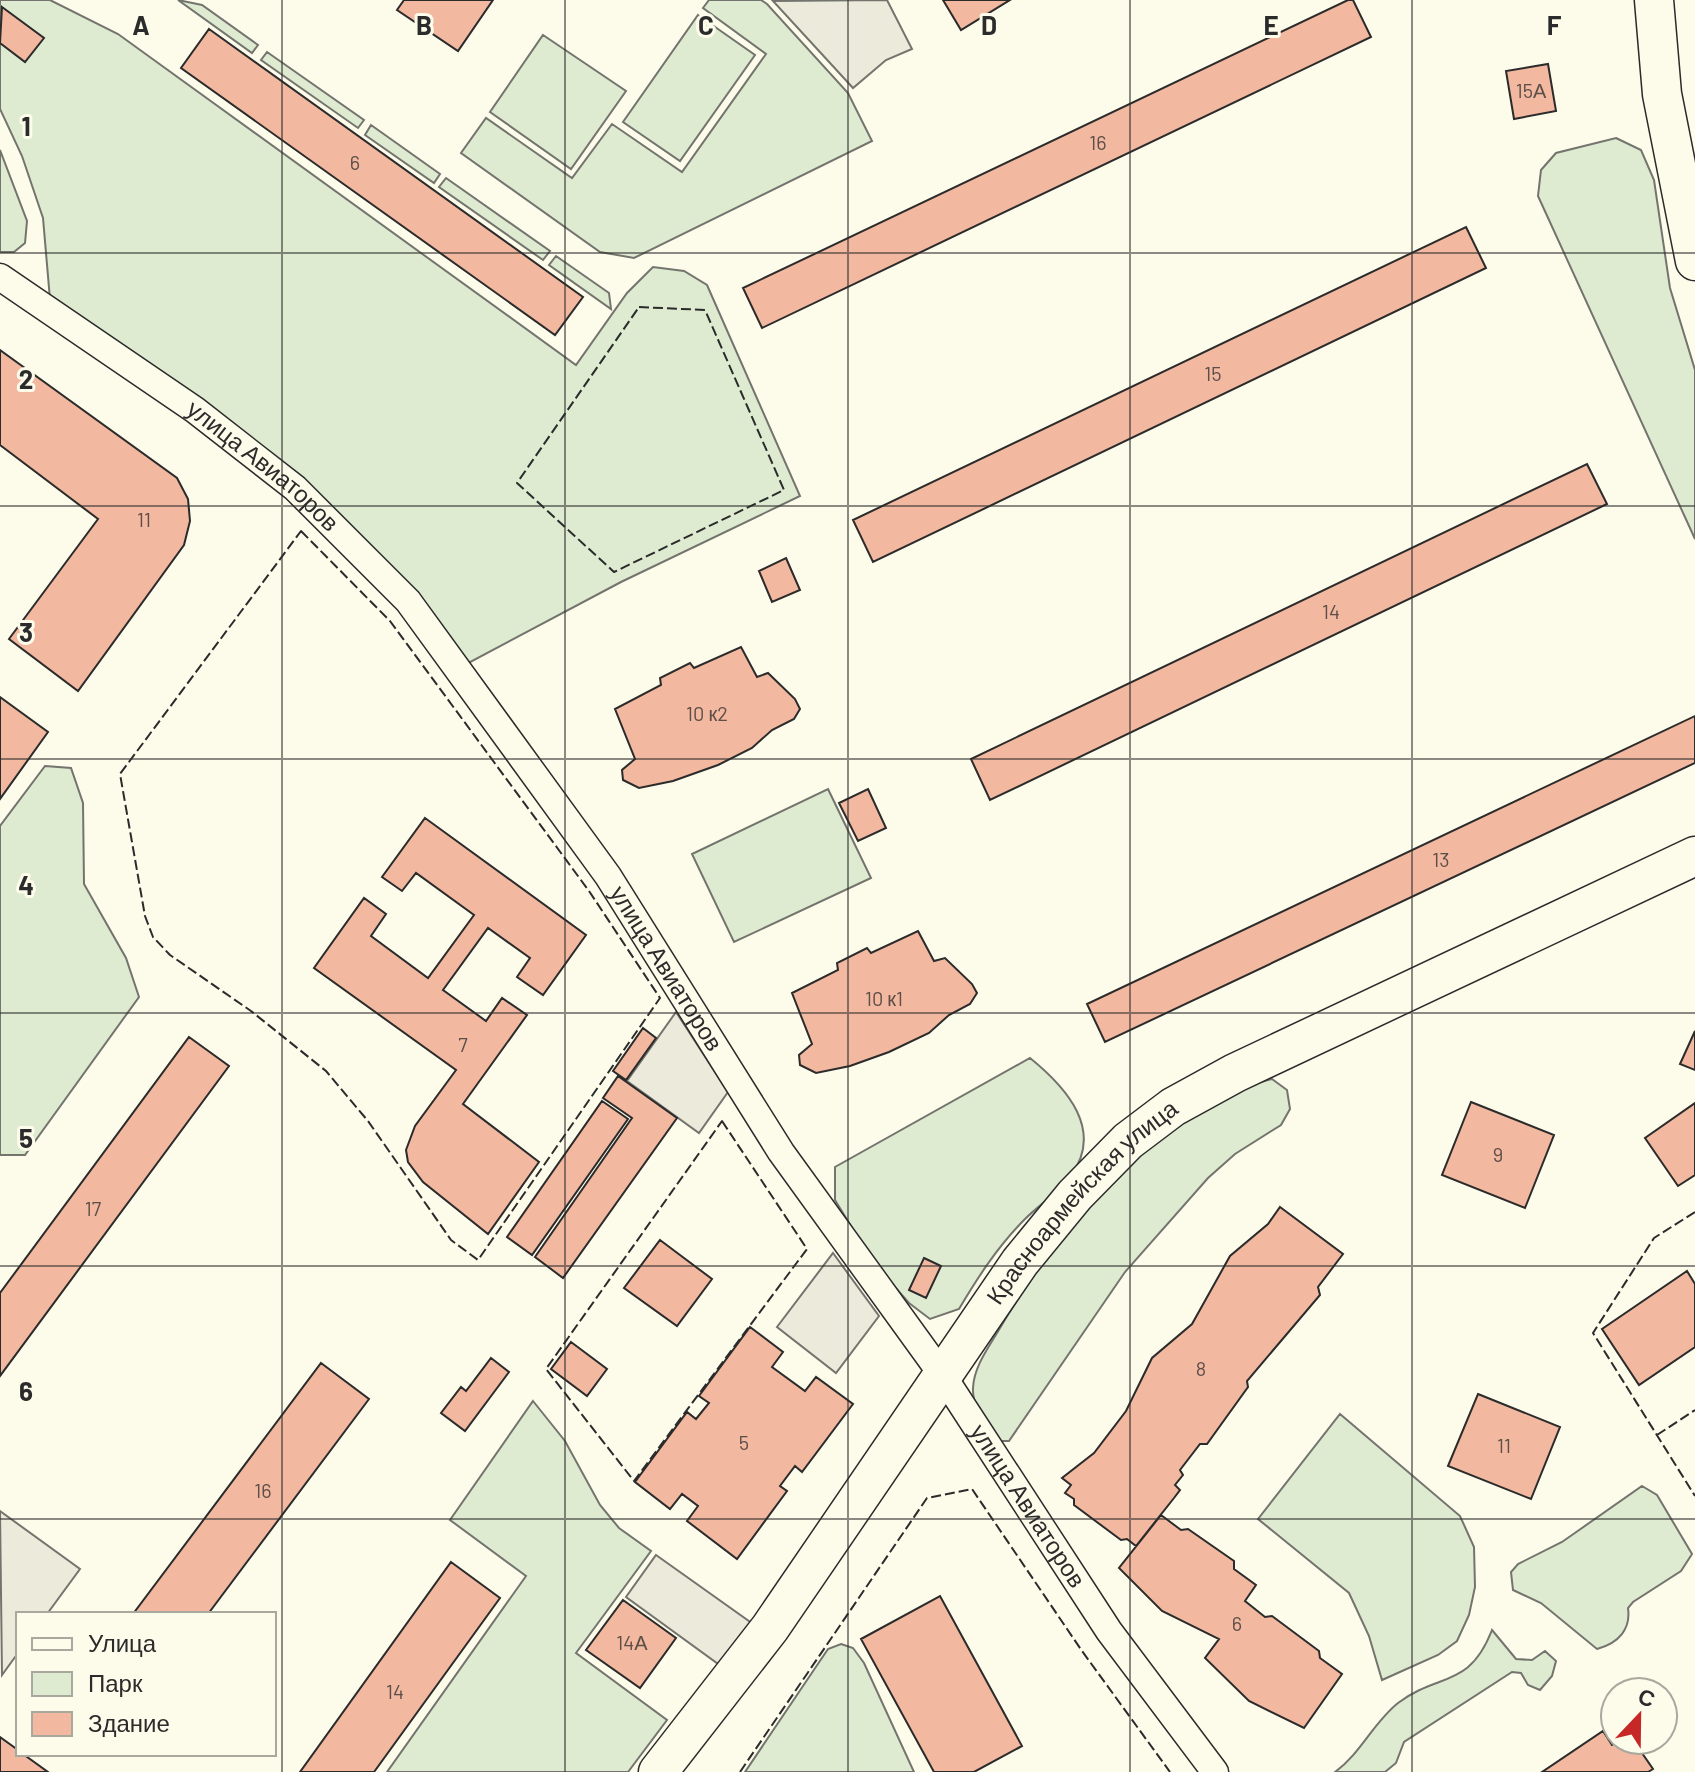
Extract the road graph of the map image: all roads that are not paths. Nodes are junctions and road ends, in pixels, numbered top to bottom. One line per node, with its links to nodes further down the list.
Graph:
1 (1654, 0): 2 (street)
2 (1695, 261)
3 (0, 277): 5 (street, улица Авиаторов)
4 (1695, 856): 5 (street, Красноармейская улица)
5 (943, 1376): 6 (street, Красноармейская улица); 7 (street, улица Авиаторов)
6 (658, 1772)
7 (1215, 1772)

